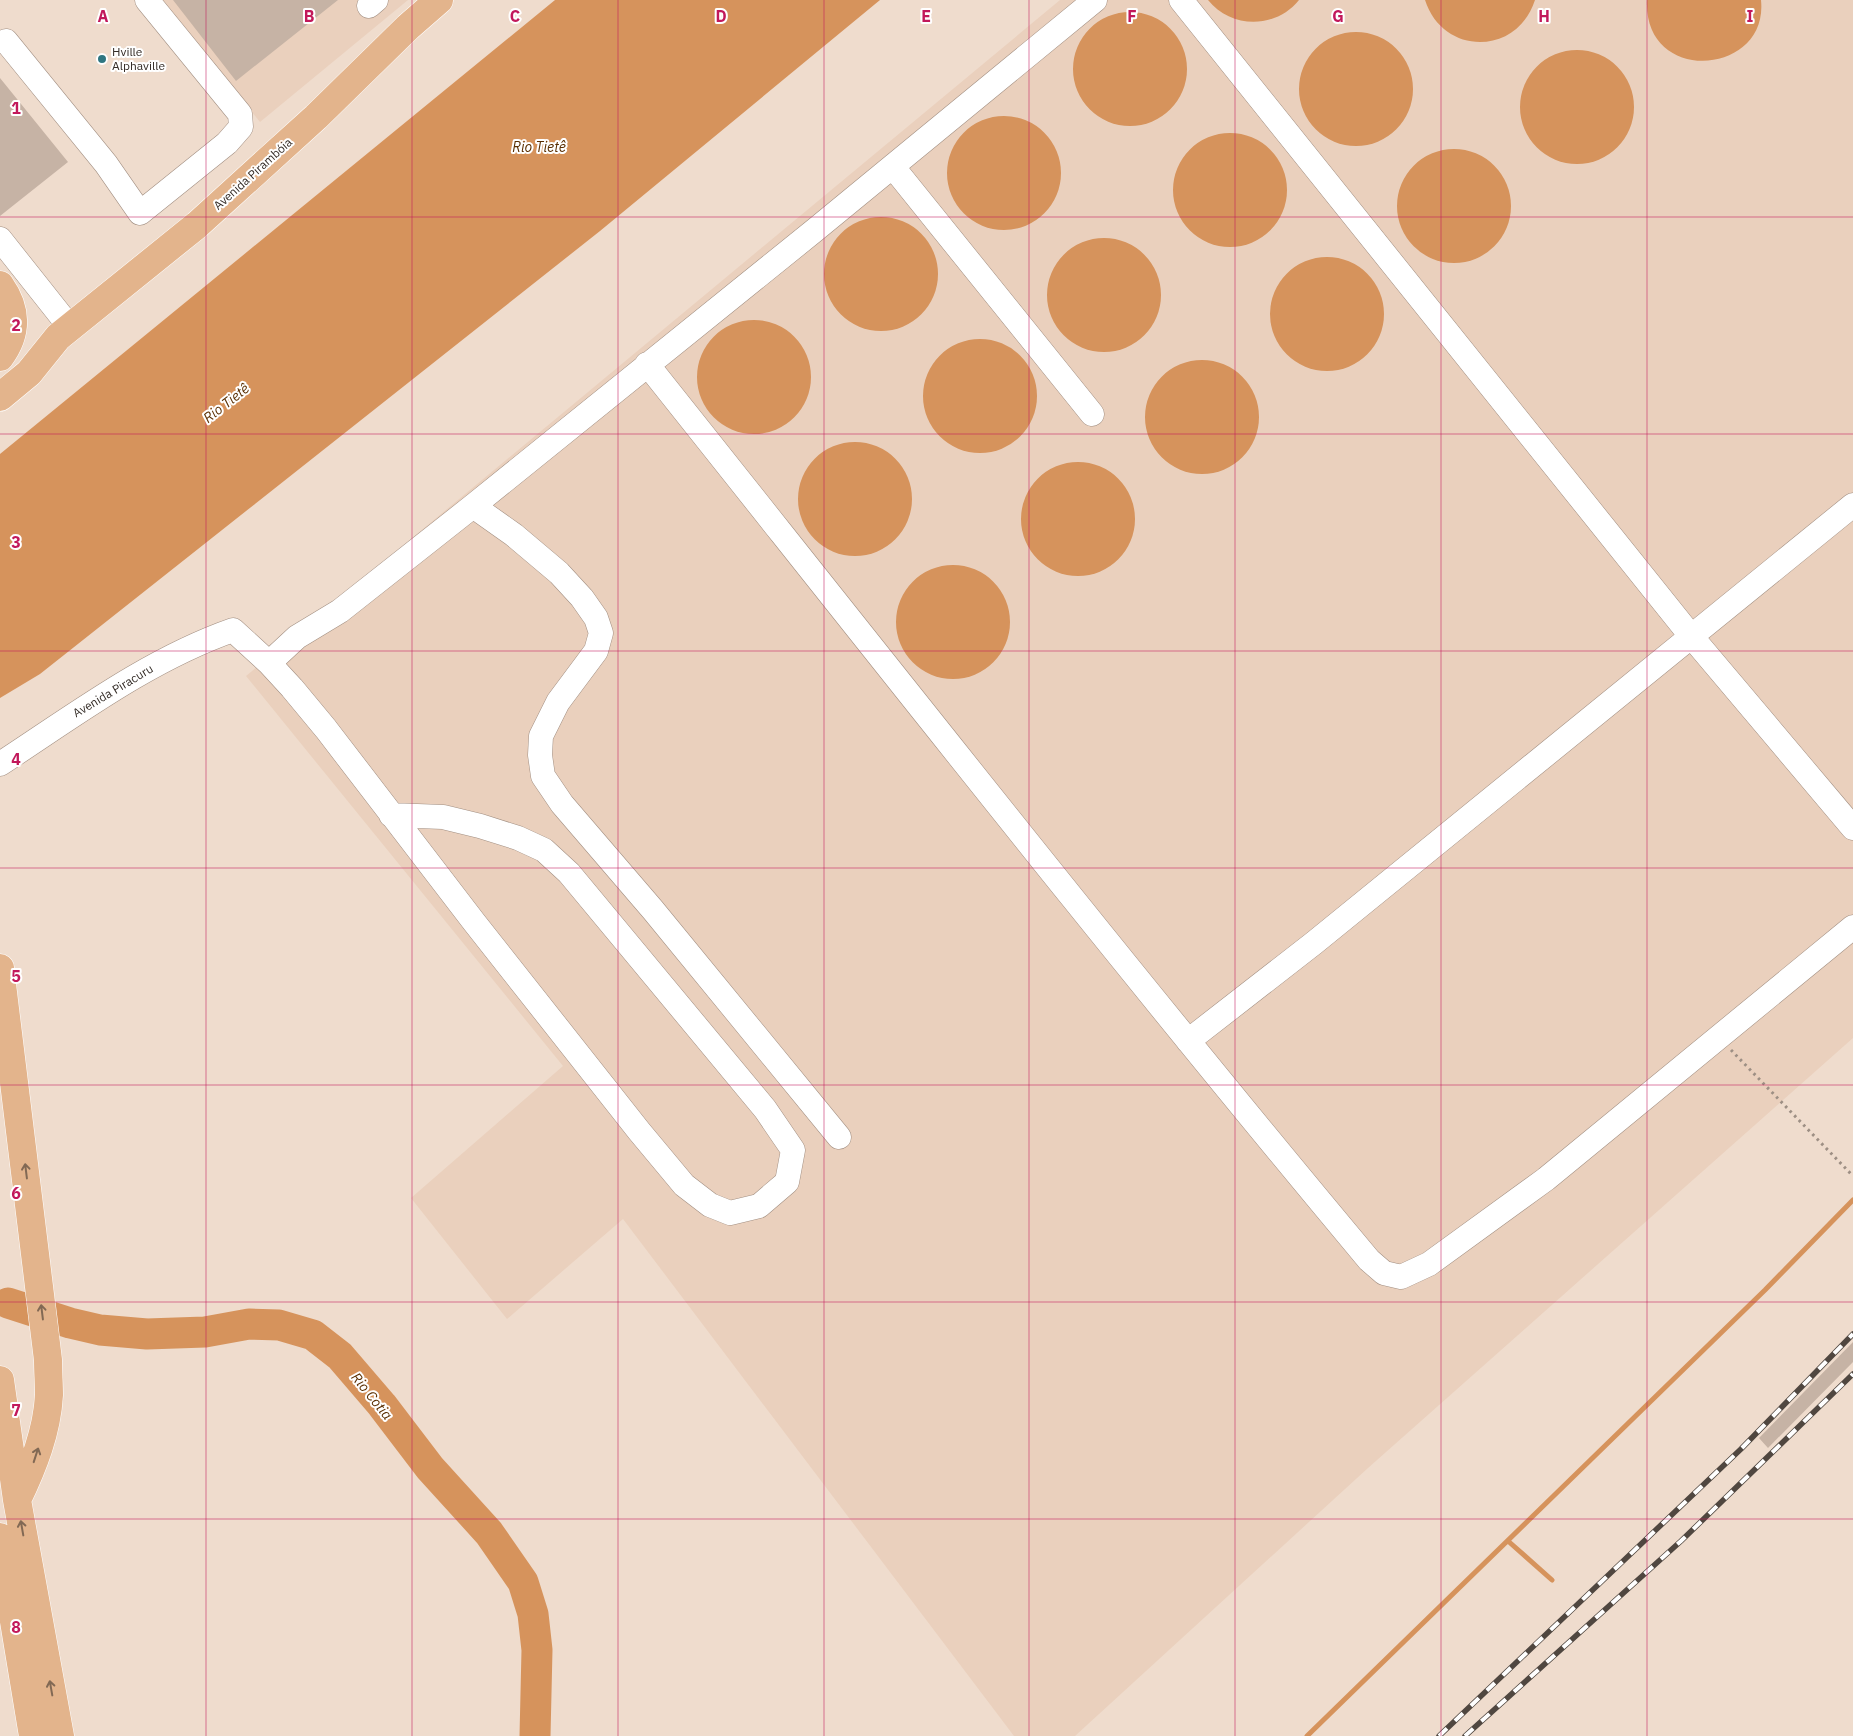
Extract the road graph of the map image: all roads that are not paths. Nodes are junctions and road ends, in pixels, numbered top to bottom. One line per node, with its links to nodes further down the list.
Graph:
1 (147, 0): 5 (street)
2 (439, 0): 9 (main road, Avenida Pirambóia)
3 (1095, 0): 6 (street)
4 (1181, 0): 17 (street)
5 (6, 42)
6 (893, 167): 11 (street); 14 (street)
7 (0, 239): 9 (street)
8 (0, 285): 10 (main road)
9 (63, 331): 12 (main road); 13 (main road)
10 (0, 357)
11 (647, 364): 16 (street); 24 (street)
12 (0, 376)
13 (0, 397)
14 (1092, 414)
15 (1853, 505): 17 (street)
16 (473, 506): 18 (street); 25 (street)
17 (1691, 636): 21 (street); 24 (street)
18 (269, 663): 19 (street, Avenida Piracuru); 20 (street)
19 (0, 764)
20 (391, 815): 20 (street)
21 (1853, 828)
22 (1853, 927): 24 (street)
23 (0, 968): 27 (main road, one-way to 23)
24 (1188, 1041)
25 (839, 1137)
26 (0, 1380): 27 (main road)
27 (17, 1500): 32 (main road, one-way to 27)
28 (0, 1536): 30 (main road)
29 (0, 1600): 30 (main road)
30 (16, 1631): 31 (main road)
31 (33, 1736)
32 (60, 1736)

